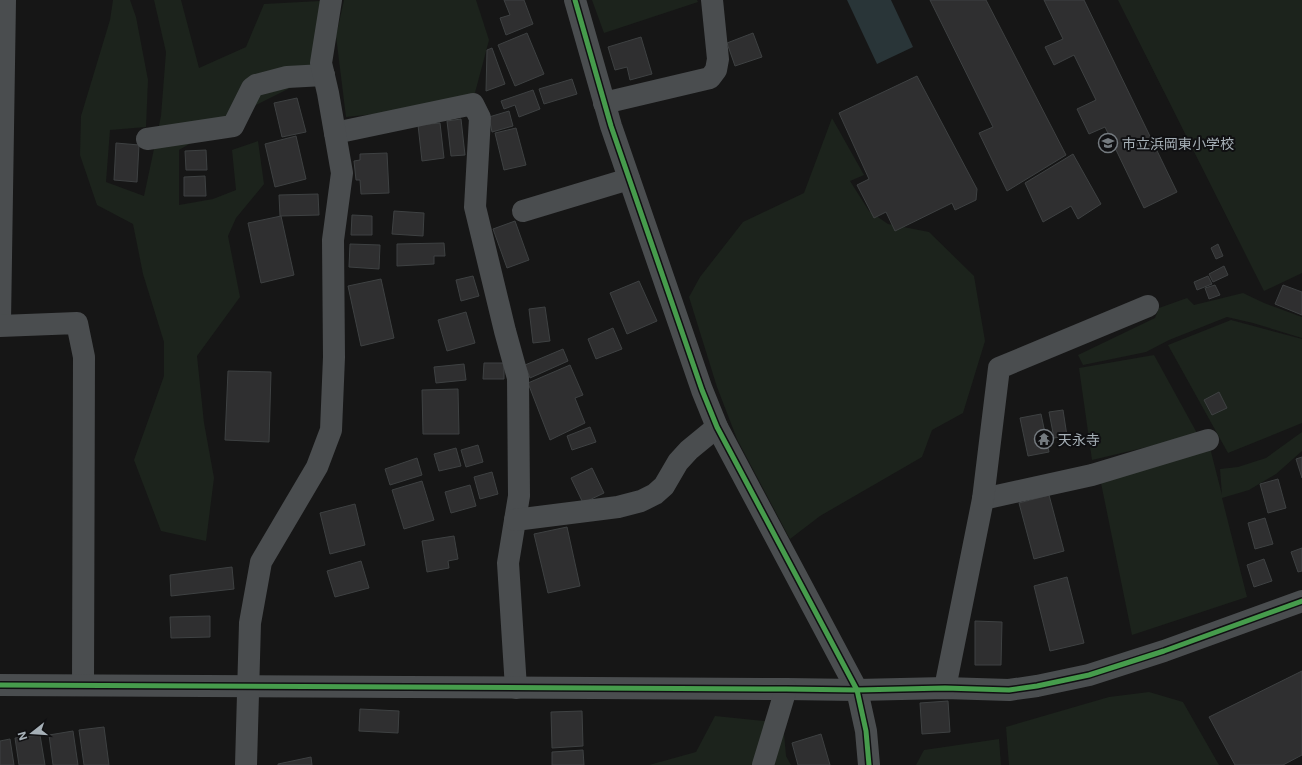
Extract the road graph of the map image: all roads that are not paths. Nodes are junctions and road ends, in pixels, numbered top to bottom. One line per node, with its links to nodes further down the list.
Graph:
1 (5, 0): 12 (street)
2 (331, 0): 5 (street)
3 (575, 0): 6 (street)
4 (712, 0): 6 (street)
5 (324, 75): 7 (street); 8 (street)
6 (604, 103): 9 (street)
7 (335, 133): 17 (street); 21 (street)
8 (147, 139)
9 (629, 179): 10 (street); 14 (street)
10 (523, 211)
11 (1148, 306): 16 (street)
12 (0, 322)
13 (0, 326): 20 (street)
14 (718, 427): 17 (street); 25 (street)
15 (1208, 440): 16 (street)
16 (983, 499): 23 (street)
17 (515, 520): 22 (street)
18 (1302, 601): 23 (street)
19 (0, 685): 20 (street)
20 (82, 685): 21 (street)
21 (248, 687): 22 (street); 26 (street)
22 (516, 688): 24 (street)
23 (945, 688): 25 (street)
24 (786, 690): 25 (street); 27 (street)
25 (857, 690): 28 (street)
26 (246, 765)
27 (763, 765)
28 (869, 765)

